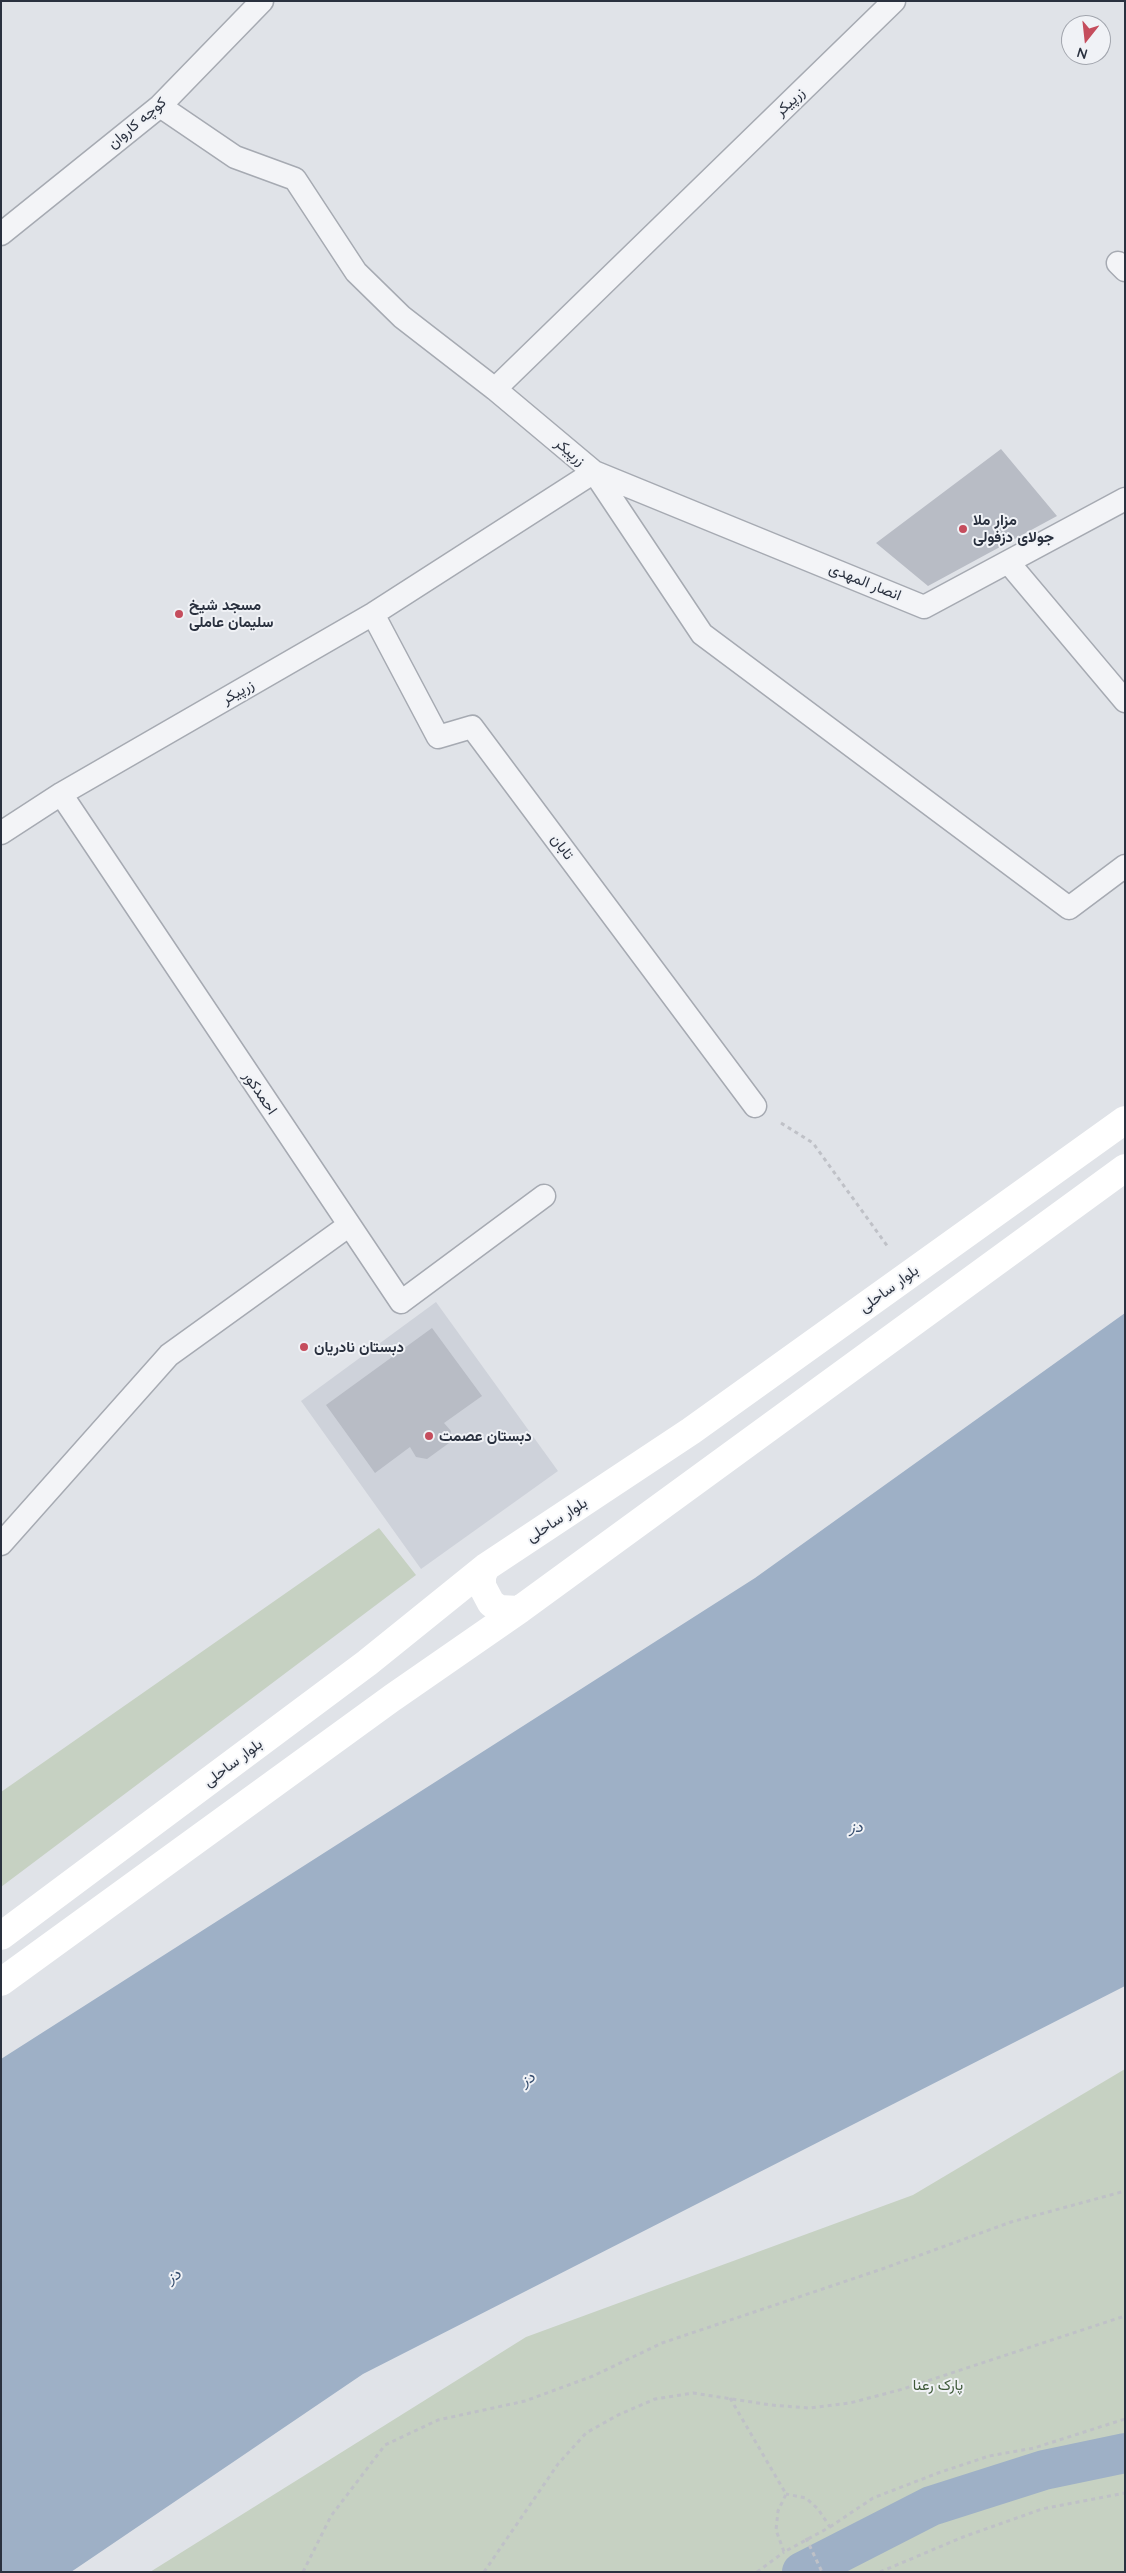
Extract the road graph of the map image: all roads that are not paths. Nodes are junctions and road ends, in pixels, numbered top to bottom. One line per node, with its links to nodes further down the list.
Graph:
1 (262, 1): 3 (lane, کوچه کاروان)
2 (894, 1): 5 (lane, زرپیکر)
3 (160, 106): 4 (lane, کوچه کاروان); 5 (lane)
4 (1, 234)
5 (495, 389): 6 (lane, زرپیکر)
6 (594, 472): 8 (lane, انصار المهدی); 9 (lane, زرپیکر); 13 (lane)
7 (1125, 499): 8 (lane, انصار المهدی)
8 (1008, 562): 10 (lane)
9 (373, 614): 11 (lane, زرپیکر); 14 (lane, تابان)
10 (1125, 701)
11 (61, 794): 12 (lane); 18 (lane, احمدکور)
12 (4, 827)
13 (1125, 866)
14 (755, 1106)
15 (1125, 1120): 21 (main road, بلوار ساحلی)
16 (1125, 1168): 22 (main road)
17 (544, 1196): 18 (lane, احمدکور)
18 (348, 1226): 19 (lane)
19 (8, 1521): 20 (lane)
20 (1, 1544)
21 (486, 1566): 22 (main road); 23 (main road, بلوار ساحلی)
22 (519, 1610): 24 (main road)
23 (1, 1936)
24 (1, 1982)

